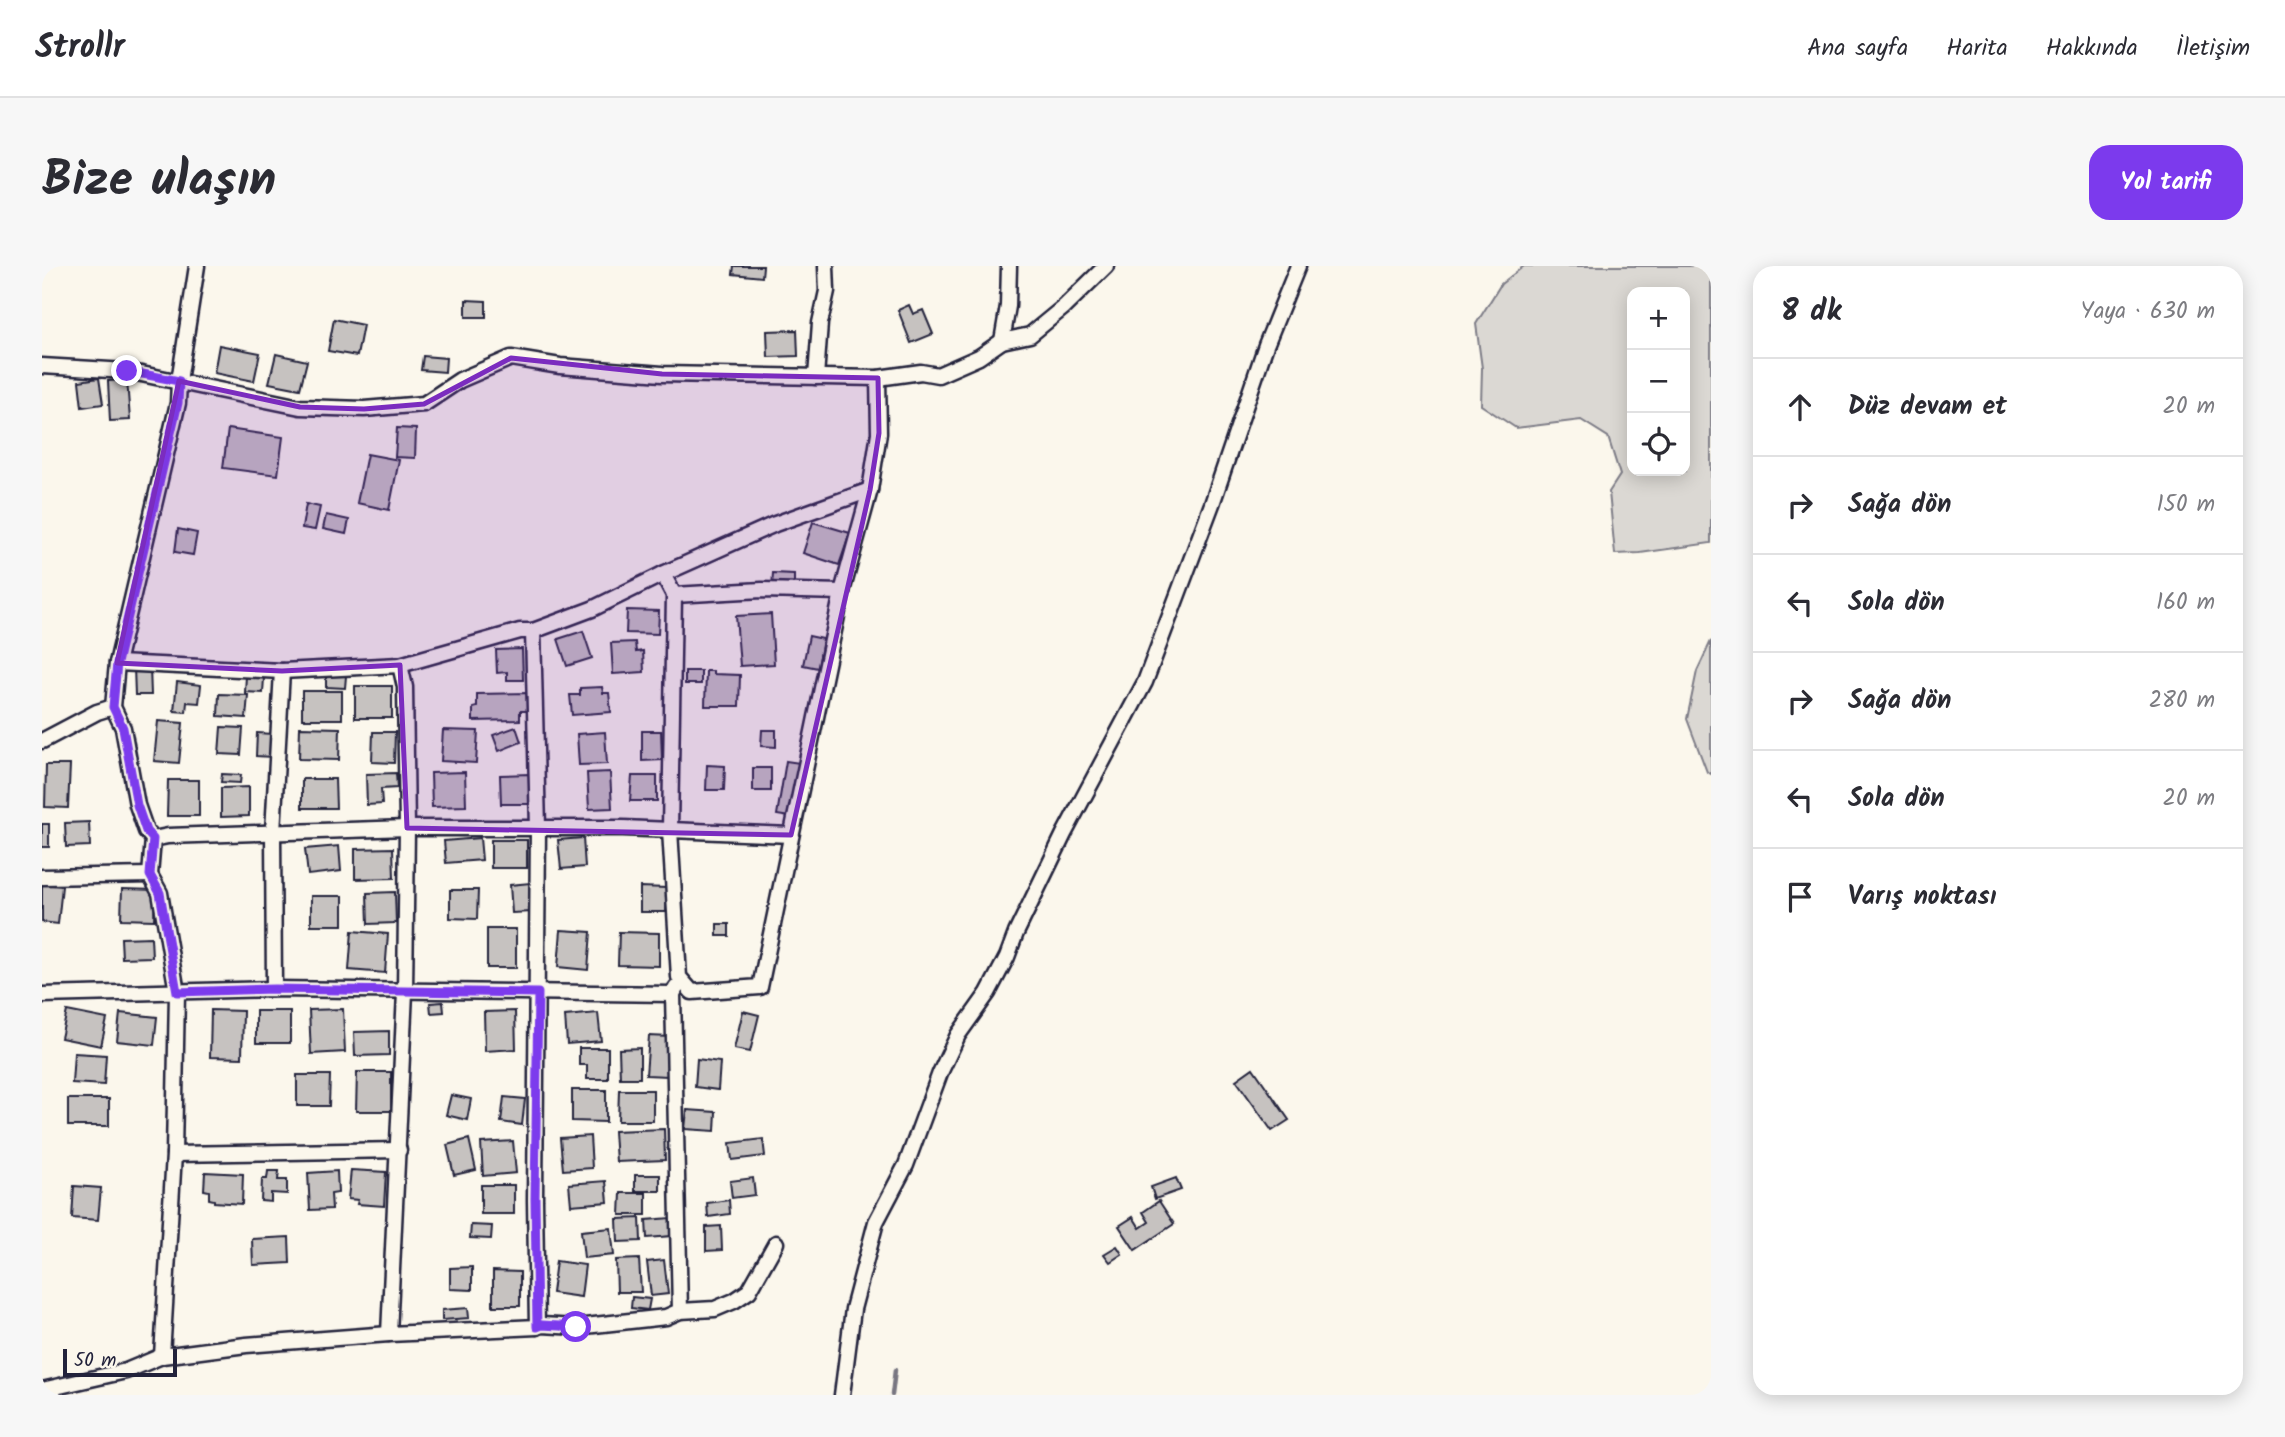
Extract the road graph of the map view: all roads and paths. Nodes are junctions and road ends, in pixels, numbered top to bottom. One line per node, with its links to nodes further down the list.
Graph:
1 (197, 266): 10 (street)
2 (826, 266): 8 (street)
3 (1009, 266): 6 (street)
4 (1106, 266): 6 (street)
5 (1298, 266): 44 (street)
6 (1002, 341): 9 (street)
7 (42, 366): 10 (street)
8 (816, 377): 9 (street); 10 (street)
9 (878, 378): 11 (street)
10 (179, 381): 16 (street)
11 (870, 489): 12 (street); 13 (street)
12 (663, 574): 14 (street); 15 (street)
13 (842, 592): 14 (street); 25 (street)
14 (674, 595): 23 (street)
15 (533, 631): 17 (street); 22 (street)
16 (117, 663): 18 (street); 19 (street)
17 (400, 665): 18 (street); 21 (street)
18 (282, 671): 24 (street)
19 (113, 707): 20 (street); 26 (street)
20 (42, 741)
21 (407, 828): 22 (street); 24 (street); 32 (street)
22 (538, 828): 23 (street); 33 (street)
23 (670, 830): 25 (street); 29 (street)
24 (274, 832): 26 (street); 30 (street)
25 (792, 835): 29 (street)
26 (153, 839): 27 (street)
27 (150, 875): 28 (street); 31 (street)
28 (42, 877)
29 (679, 977): 35 (street)
30 (274, 989): 31 (street); 32 (street)
31 (177, 992): 34 (street); 37 (street)
32 (405, 992): 33 (street); 36 (street)
33 (538, 993): 35 (street); 40 (street)
34 (42, 995)
35 (673, 995): 39 (street)
36 (398, 1150): 37 (street); 41 (street)
37 (174, 1154): 42 (street)
38 (775, 1243): 39 (street)
39 (680, 1311): 40 (street)
40 (537, 1327): 41 (street)
41 (389, 1334): 42 (street)
42 (162, 1356): 43 (street)
43 (42, 1390)
44 (842, 1395)

